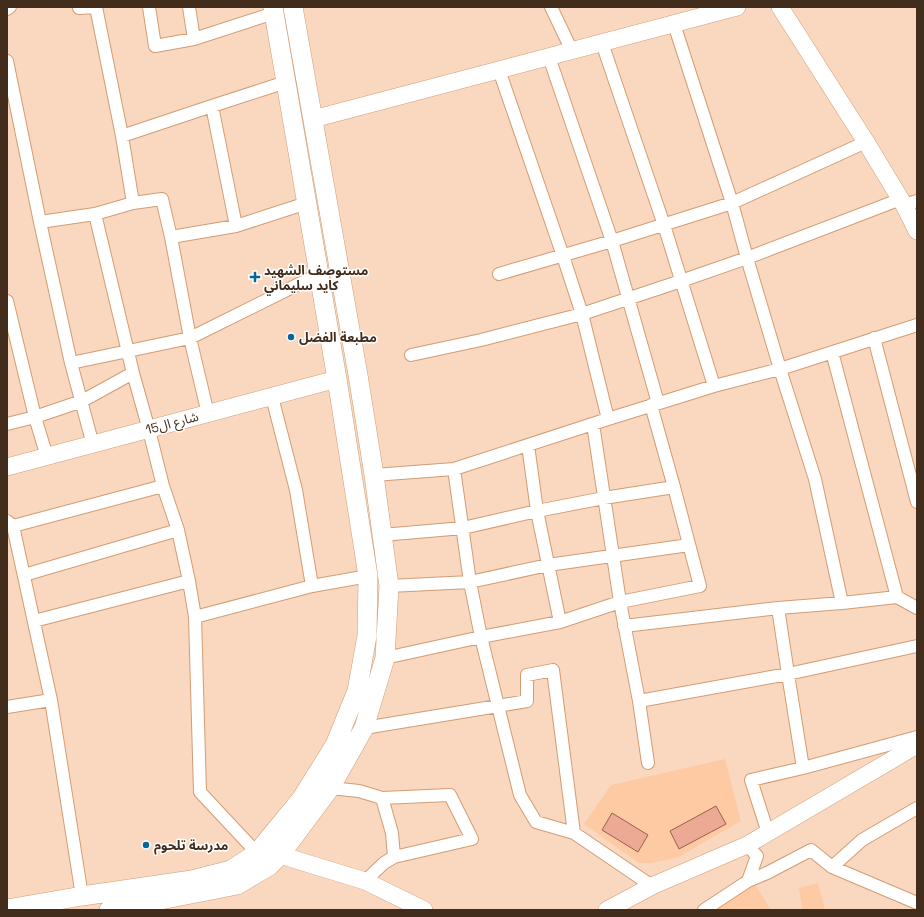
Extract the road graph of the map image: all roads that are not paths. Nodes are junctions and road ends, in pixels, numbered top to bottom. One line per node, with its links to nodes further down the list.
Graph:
1 (10, 7): 10 (street)
2 (79, 7): 3 (street)
3 (96, 7): 22 (street)
4 (149, 7): 13 (street)
5 (189, 7): 13 (street)
6 (293, 7): 21 (main road)
7 (551, 7): 15 (street)
8 (737, 7): 12 (street)
9 (780, 7): 23 (street)
10 (7, 9)
11 (274, 10): 13 (street); 19 (main road)
12 (674, 24): 14 (street); 27 (street)
13 (194, 38)
14 (602, 43): 15 (street); 30 (street)
15 (572, 50): 16 (street)
16 (549, 57): 18 (street); 34 (street)
17 (7, 61): 29 (street)
18 (499, 70): 21 (street); 35 (street)
19 (286, 82): 20 (street); 26 (main road)
20 (212, 106): 22 (street); 31 (street)
21 (312, 120): 68 (main road)
22 (122, 136): 25 (street)
23 (866, 142): 24 (street); 27 (street)
24 (907, 202): 32 (street); 36 (street)
25 (133, 203): 28 (street); 33 (street)
26 (307, 203): 31 (street); 37 (main road)
27 (732, 203): 30 (street); 36 (street)
28 (95, 214): 29 (street); 46 (street)
29 (40, 222): 49 (street)
30 (664, 225): 34 (street); 39 (street)
31 (236, 226): 33 (street)
32 (917, 231)
33 (171, 237): 44 (street)
34 (612, 241): 35 (street); 40 (street)
35 (563, 256): 38 (street); 42 (street)
36 (747, 258): 39 (street); 50 (street)
37 (319, 274): 44 (street); 52 (main road)
38 (499, 274)
39 (682, 281): 40 (street); 53 (street)
40 (628, 298): 42 (street); 56 (street)
41 (7, 301): 58 (street)
42 (582, 314): 48 (street); 59 (street)
43 (917, 325): 45 (street)
44 (190, 338): 46 (street); 57 (street)
45 (874, 338): 47 (street); 72 (street)
46 (128, 351): 49 (street); 51 (street)
47 (832, 352): 50 (street); 87 (street)
48 (411, 355)
49 (71, 363): 55 (street)
50 (780, 369): 53 (street); 89 (street)
51 (133, 374): 55 (street); 62 (street)
52 (338, 379): 54 (street, شارع ال15); 82 (main road)
53 (714, 386): 56 (street)
54 (272, 396): 57 (street, شارع ال15); 85 (street)
55 (82, 401): 58 (street); 63 (street)
56 (655, 404): 59 (street); 70 (street)
57 (208, 414): 62 (street, شارع ال15)
58 (35, 417): 60 (street); 65 (street)
59 (608, 419): 61 (street)
60 (7, 424)
61 (593, 424): 64 (street); 71 (street)
62 (149, 430): 63 (street, شارع ال15); 69 (street)
63 (93, 444): 65 (street, شارع ال15)
64 (528, 445): 67 (street); 73 (street)
65 (47, 457): 66 (street, شارع ال15)
66 (7, 467)
67 (454, 469): 68 (street); 75 (street)
68 (374, 476): 77 (main road)
69 (164, 486): 74 (street); 76 (street)
70 (674, 487): 71 (street); 78 (street)
71 (604, 498): 73 (street); 79 (street)
72 (917, 502)
73 (537, 510): 75 (street); 80 (street)
74 (10, 523): 81 (street)
75 (462, 528): 77 (street); 84 (street)
76 (178, 530): 81 (street); 83 (street)
77 (382, 535): 86 (main road)
78 (689, 545): 79 (street); 88 (street)
79 (613, 556): 80 (street); 88 (street)
80 (548, 565): 84 (street); 94 (street)
81 (24, 574): 93 (street)
82 (368, 576): 85 (street); 115 (main road)
83 (189, 581): 92 (street); 93 (street)
84 (470, 582): 86 (street); 96 (street)
85 (312, 586): 92 (street)
86 (389, 586): 98 (main road)
87 (897, 596): 89 (street); 91 (street)
88 (620, 602): 94 (street); 95 (street)
89 (842, 603): 90 (street)
90 (778, 608): 95 (street); 99 (street)
91 (917, 608)
92 (195, 617): 115 (street)
93 (34, 621): 100 (street)
94 (560, 622): 96 (street)
95 (624, 626): 101 (street)
96 (481, 637): 98 (street); 102 (street)
97 (917, 646): 99 (street)
98 (385, 658): 104 (main road)
99 (788, 674): 101 (street); 108 (street)
100 (51, 700): 103 (street); 122 (street)
101 (639, 701): 107 (street)
102 (498, 706): 104 (street); 112 (street); 112 (street)
103 (7, 707)
104 (364, 728): 109 (main road)
105 (917, 737): 108 (street)
106 (917, 745): 113 (street)
107 (648, 763)
108 (803, 768): 113 (street)
109 (330, 788): 110 (street); 116 (main road)
110 (382, 798): 117 (street); 117 (street)
111 (917, 808): 118 (street)
112 (574, 833): 121 (street)
113 (768, 833): 114 (street)
114 (747, 845): 120 (street); 121 (street)
115 (257, 852): 122 (main road)
116 (280, 855): 119 (street); 125 (main road)
117 (394, 857): 119 (street)
118 (832, 867): 120 (street); 123 (street)
119 (365, 881): 126 (street)
120 (748, 881): 128 (street)
121 (652, 886): 127 (street)
122 (82, 896): 124 (main road)
123 (917, 903)
124 (7, 909)
125 (109, 910)
126 (424, 910)
127 (607, 910)
128 (704, 910)

